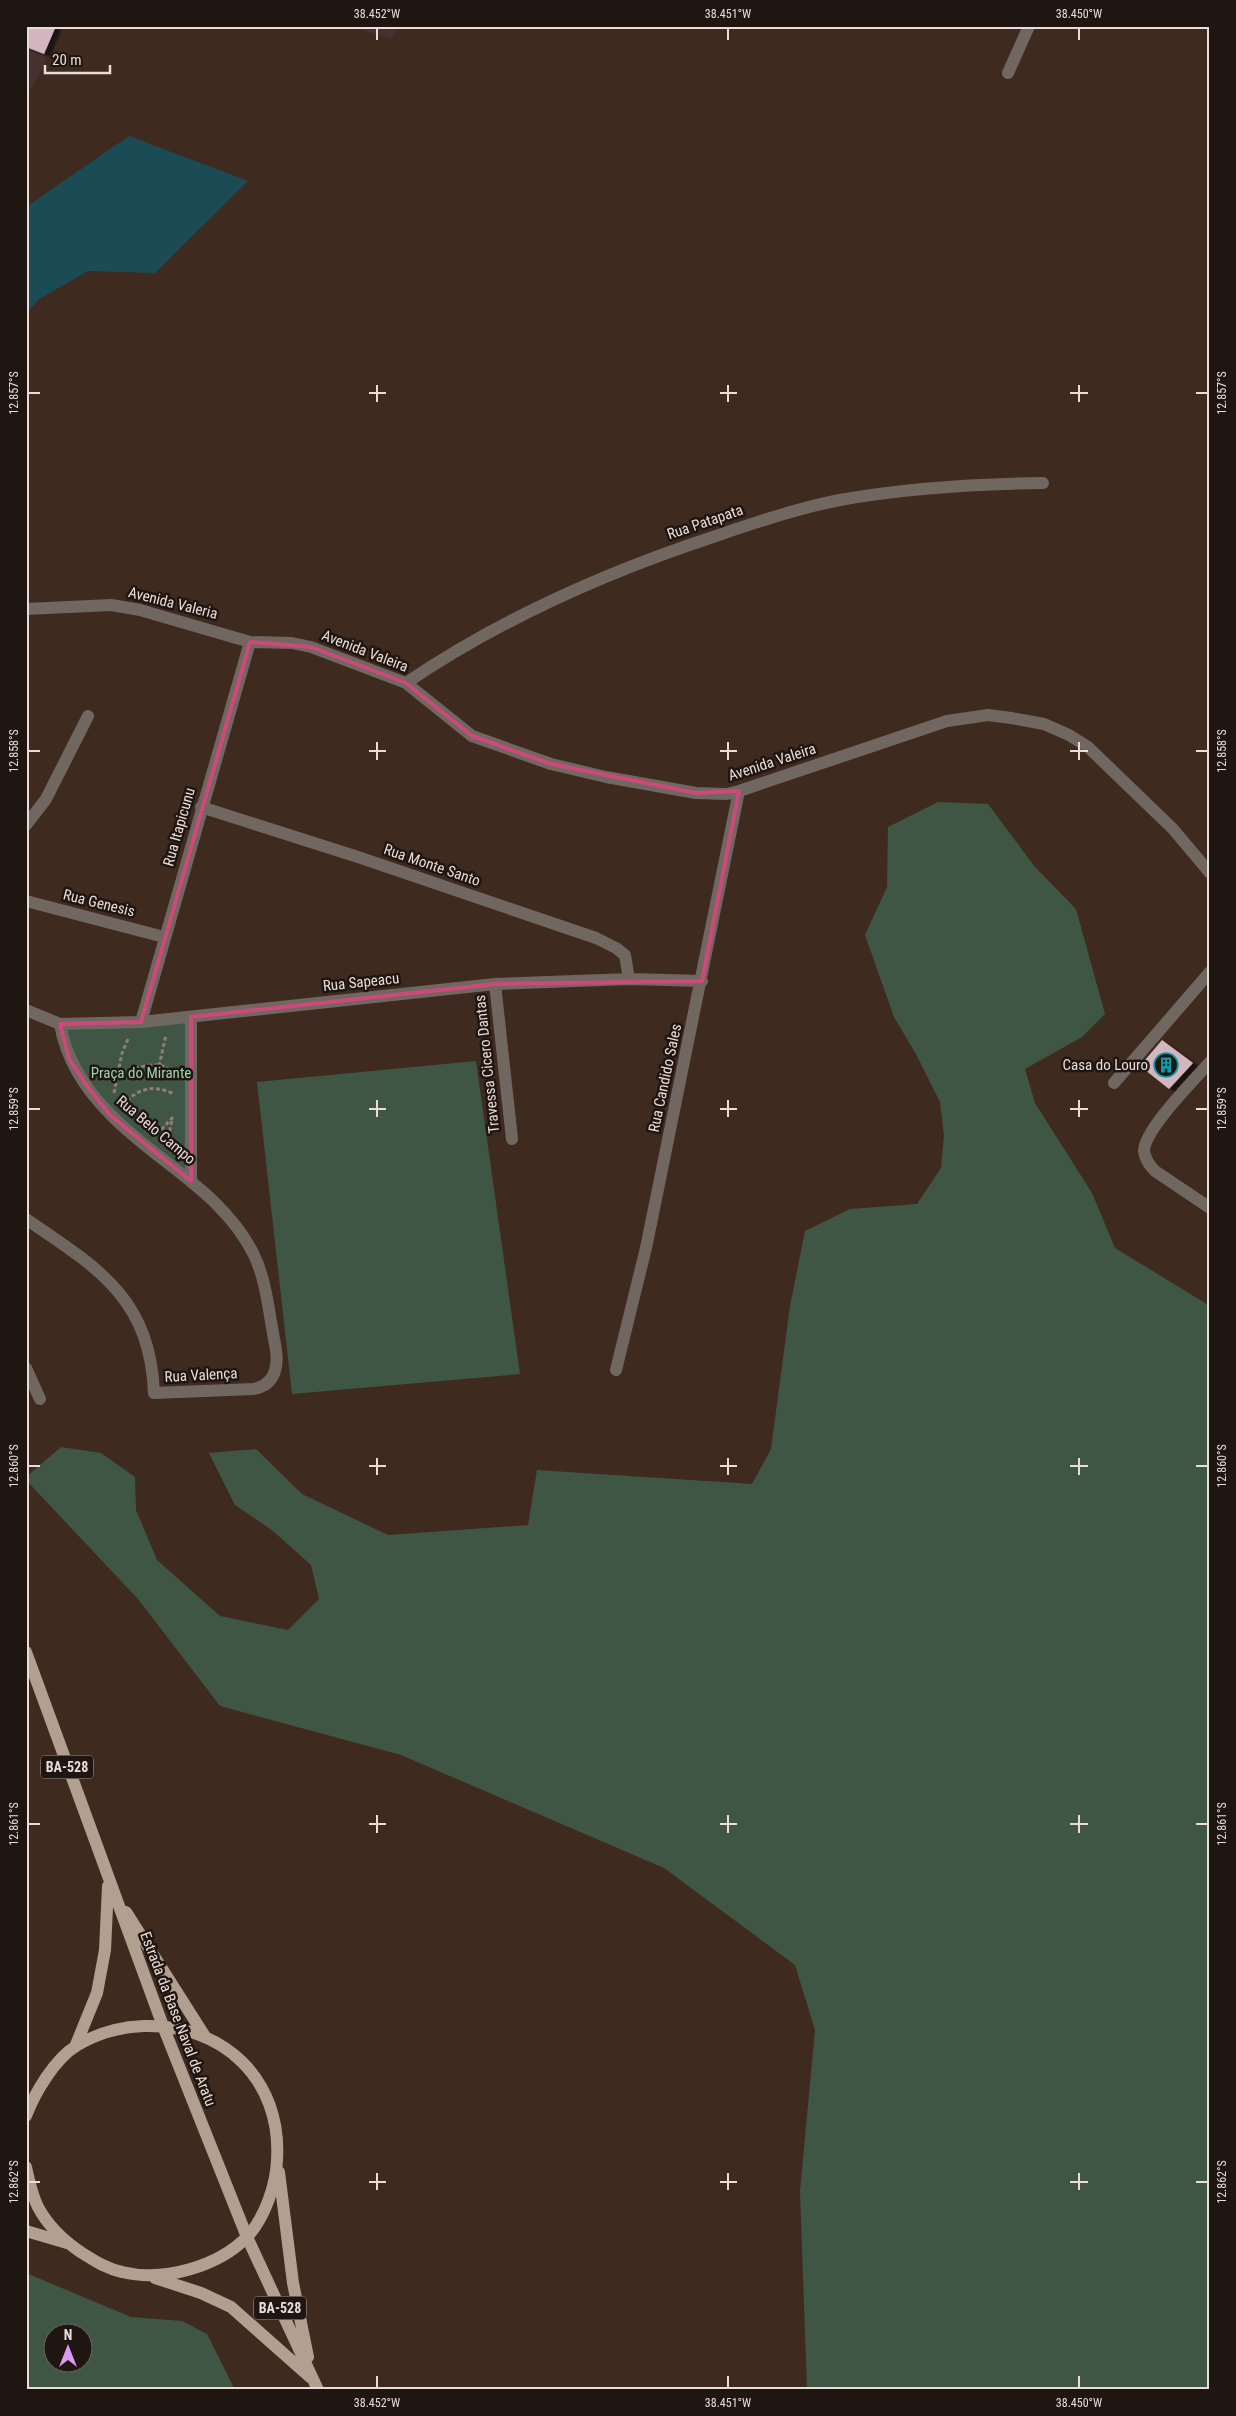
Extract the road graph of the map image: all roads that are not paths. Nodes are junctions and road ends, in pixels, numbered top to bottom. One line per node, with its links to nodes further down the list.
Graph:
1 (1029, 26): 2 (street)
2 (1008, 73)
3 (1043, 483): 6 (street, Rua Patapata)
4 (26, 609): 5 (street, Avenida Valeria)
5 (250, 642): 6 (street, Avenida Valeira); 9 (street, Rua Itapicunu)
6 (406, 683): 8 (street, Avenida Valeira)
7 (88, 716): 10 (street)
8 (739, 791): 11 (street, Avenida Valeira); 16 (street, Rua Candido Sales)
9 (201, 807): 13 (street, Rua Itapicunu); 15 (street, Rua Monte Santo)
10 (26, 826)
11 (1210, 873)
12 (26, 901): 13 (street, Rua Genesis)
13 (164, 937): 20 (street, Rua Itapicunu)
14 (1210, 972): 23 (street)
15 (629, 979): 16 (street, Rua Sapeacu); 17 (street, Rua Sapeacu)
16 (702, 981): 29 (street, Rua Candido Sales)
17 (495, 984): 19 (street, Rua Sapeacu); 24 (street, Travessa Cicero Dantas)
18 (26, 1010): 21 (street, Rua Sapeacu)
19 (191, 1017): 20 (street, Rua Sapeacu); 25 (street, Rua Belo Campo)
20 (138, 1022): 21 (street, Rua Sapeacu)
21 (60, 1024): 25 (street, Rua Belo Campo)
22 (1210, 1062): 26 (street)
23 (1114, 1083)
24 (512, 1139)
25 (192, 1181): 30 (street, Rua Belo Campo)
26 (1210, 1208)
27 (26, 1219): 30 (street, Rua Valença)
28 (26, 1368): 31 (street)
29 (616, 1370)
30 (266, 1386)
31 (40, 1399)
32 (26, 1652): 33 (main road, Estrada da Base Naval de Aratu / BA-528)
33 (109, 1882): 34 (main road, Estrada da Base Naval de Aratu / BA-528); 35 (main road); 36 (main road)
34 (163, 2026): 35 (main road); 36 (main road); 41 (main road, Estrada da Base Naval de Aratu / BA-528)
35 (204, 2035): 38 (main road)
36 (75, 2047): 37 (main road)
37 (26, 2116)
38 (277, 2162): 41 (main road); 44 (main road)
39 (26, 2168): 42 (main road)
40 (26, 2231): 42 (main road)
41 (247, 2237): 43 (main road); 44 (main road, Estrada da Base Naval de Aratu / BA-528)
42 (66, 2243): 43 (main road)
43 (150, 2276): 44 (main road)
44 (315, 2384)

